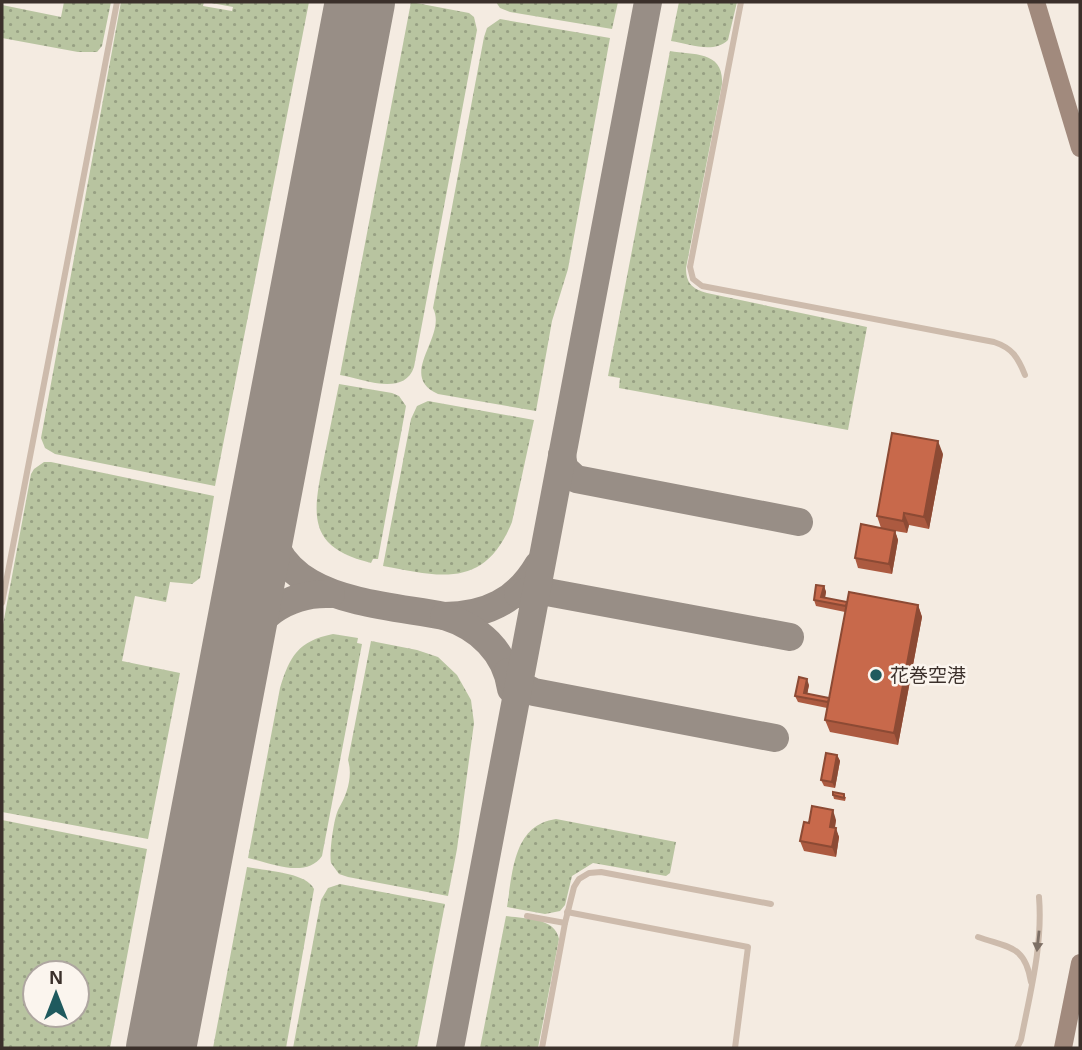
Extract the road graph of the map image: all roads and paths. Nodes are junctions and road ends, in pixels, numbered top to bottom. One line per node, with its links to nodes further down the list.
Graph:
1 (117, 2): 6 (lane)
2 (741, 2): 5 (lane)
3 (1036, 2): 4 (main road)
4 (1078, 140)
5 (1025, 375)
6 (2, 603)
7 (1039, 897): 14 (lane, one-way to 14)
8 (771, 904): 9 (lane)
9 (568, 912): 11 (lane); 16 (lane)
10 (527, 916): 11 (lane)
11 (565, 923): 15 (lane)
12 (978, 937): 14 (lane)
13 (1080, 963): 18 (main road)
14 (1032, 984): 17 (lane)
15 (542, 1048)
16 (735, 1048)
17 (1017, 1048)
18 (1063, 1048)

